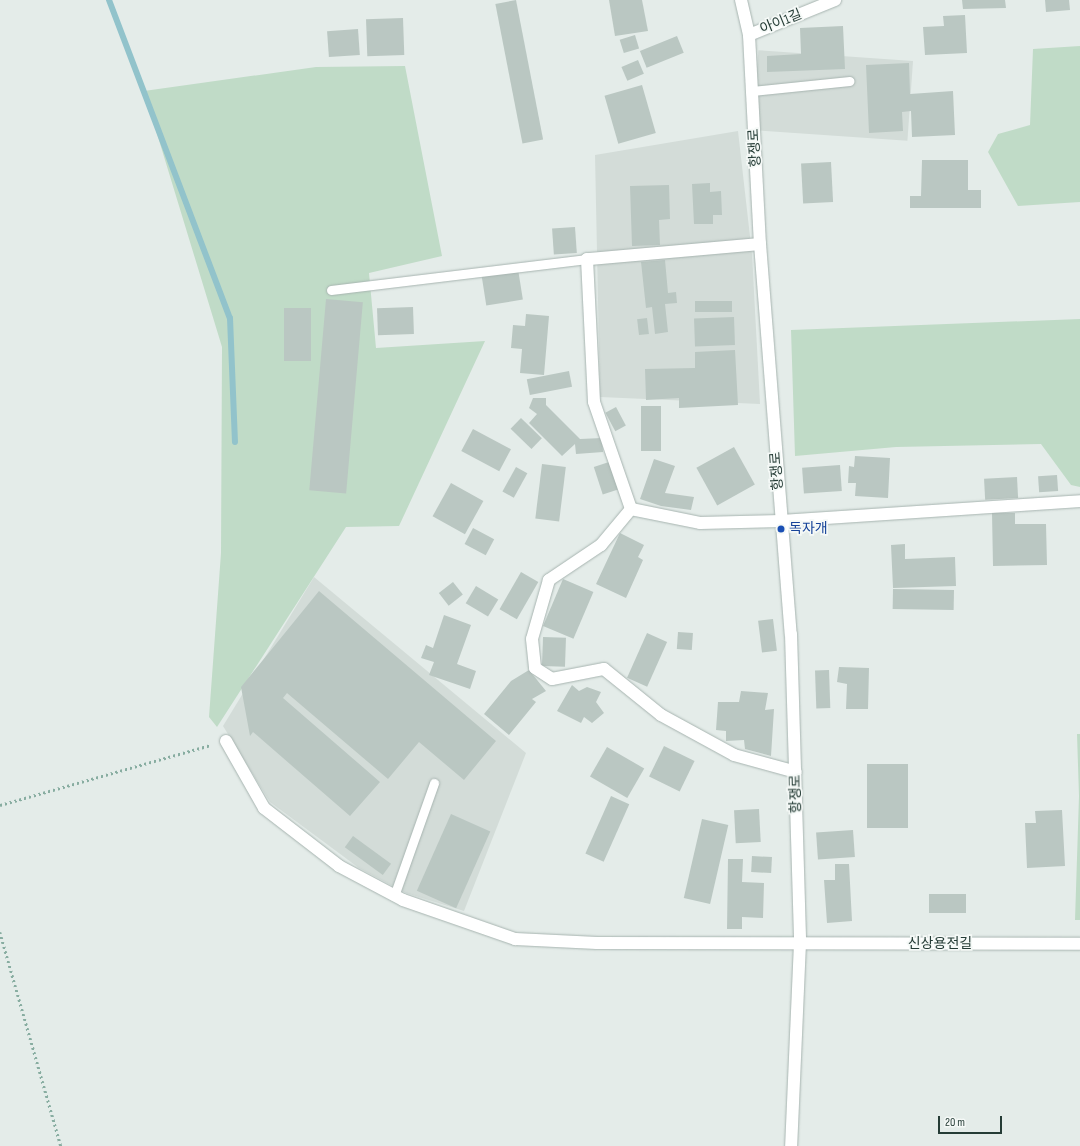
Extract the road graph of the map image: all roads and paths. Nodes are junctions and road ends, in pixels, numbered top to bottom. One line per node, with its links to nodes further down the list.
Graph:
1 (741, 0): 3 (street, 항쟁로)
2 (835, 0): 3 (street, 아이1길)
3 (749, 35): 5 (street, 항쟁로)
4 (849, 81): 5 (lane)
5 (752, 90): 6 (street, 항쟁로)
6 (760, 244): 7 (street); 11 (street, 항쟁로)
7 (586, 259): 8 (lane); 10 (street)
8 (331, 290)
9 (1080, 501): 11 (street)
10 (631, 509): 11 (street); 13 (street)
11 (781, 521): 13 (street, 항쟁로)
12 (226, 741): 15 (path); 16 (street)
13 (796, 772): 18 (street, 항쟁로)
14 (434, 783): 16 (lane)
15 (0, 805)
16 (394, 896): 18 (street)
17 (0, 932): 20 (path)
18 (800, 943): 19 (street, 신상용전길); 21 (street, 항쟁로)
19 (1080, 944)
20 (60, 1146)
21 (791, 1146)

